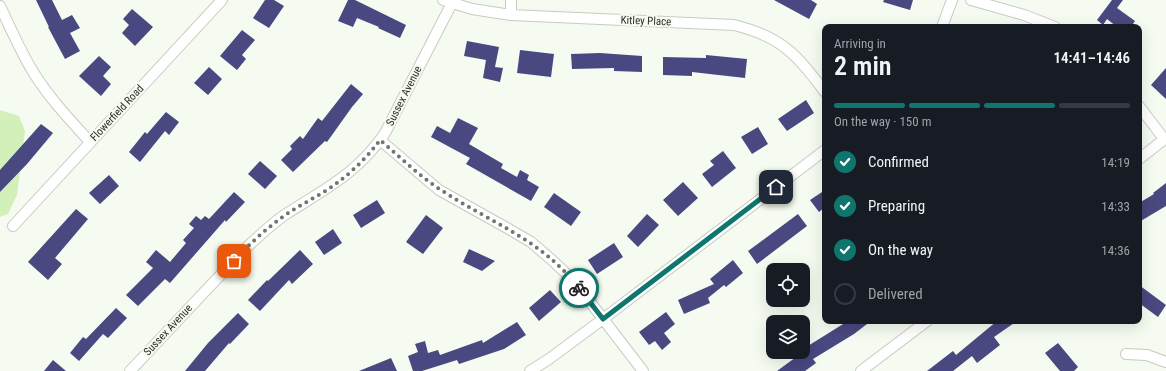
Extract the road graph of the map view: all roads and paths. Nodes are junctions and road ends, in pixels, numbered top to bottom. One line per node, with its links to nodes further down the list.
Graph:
1 (222, 0): 14 (street, Flowerfield Road)
2 (511, 0): 7 (street)
3 (952, 0): 8 (street)
4 (971, 0): 9 (street)
5 (447, 2): 7 (street, Kitley Place); 13 (street, Sussex Avenue)
6 (0, 6): 14 (street)
7 (510, 15): 10 (street, Kitley Place)
8 (943, 24)
9 (1048, 24)
10 (822, 88)
11 (1142, 110): 12 (street)
12 (1165, 139): 16 (street)
13 (380, 140): 18 (street); 22 (street, Sussex Avenue)
14 (90, 142): 17 (street, Flowerfield Road)
15 (822, 152): 18 (street)
16 (1142, 157)
17 (13, 226)
18 (603, 319): 23 (street); 24 (street)
19 (923, 324): 25 (street)
20 (1126, 354): 21 (street)
21 (1166, 362)
22 (130, 371)
23 (530, 371)
24 (643, 371)
25 (861, 371)

